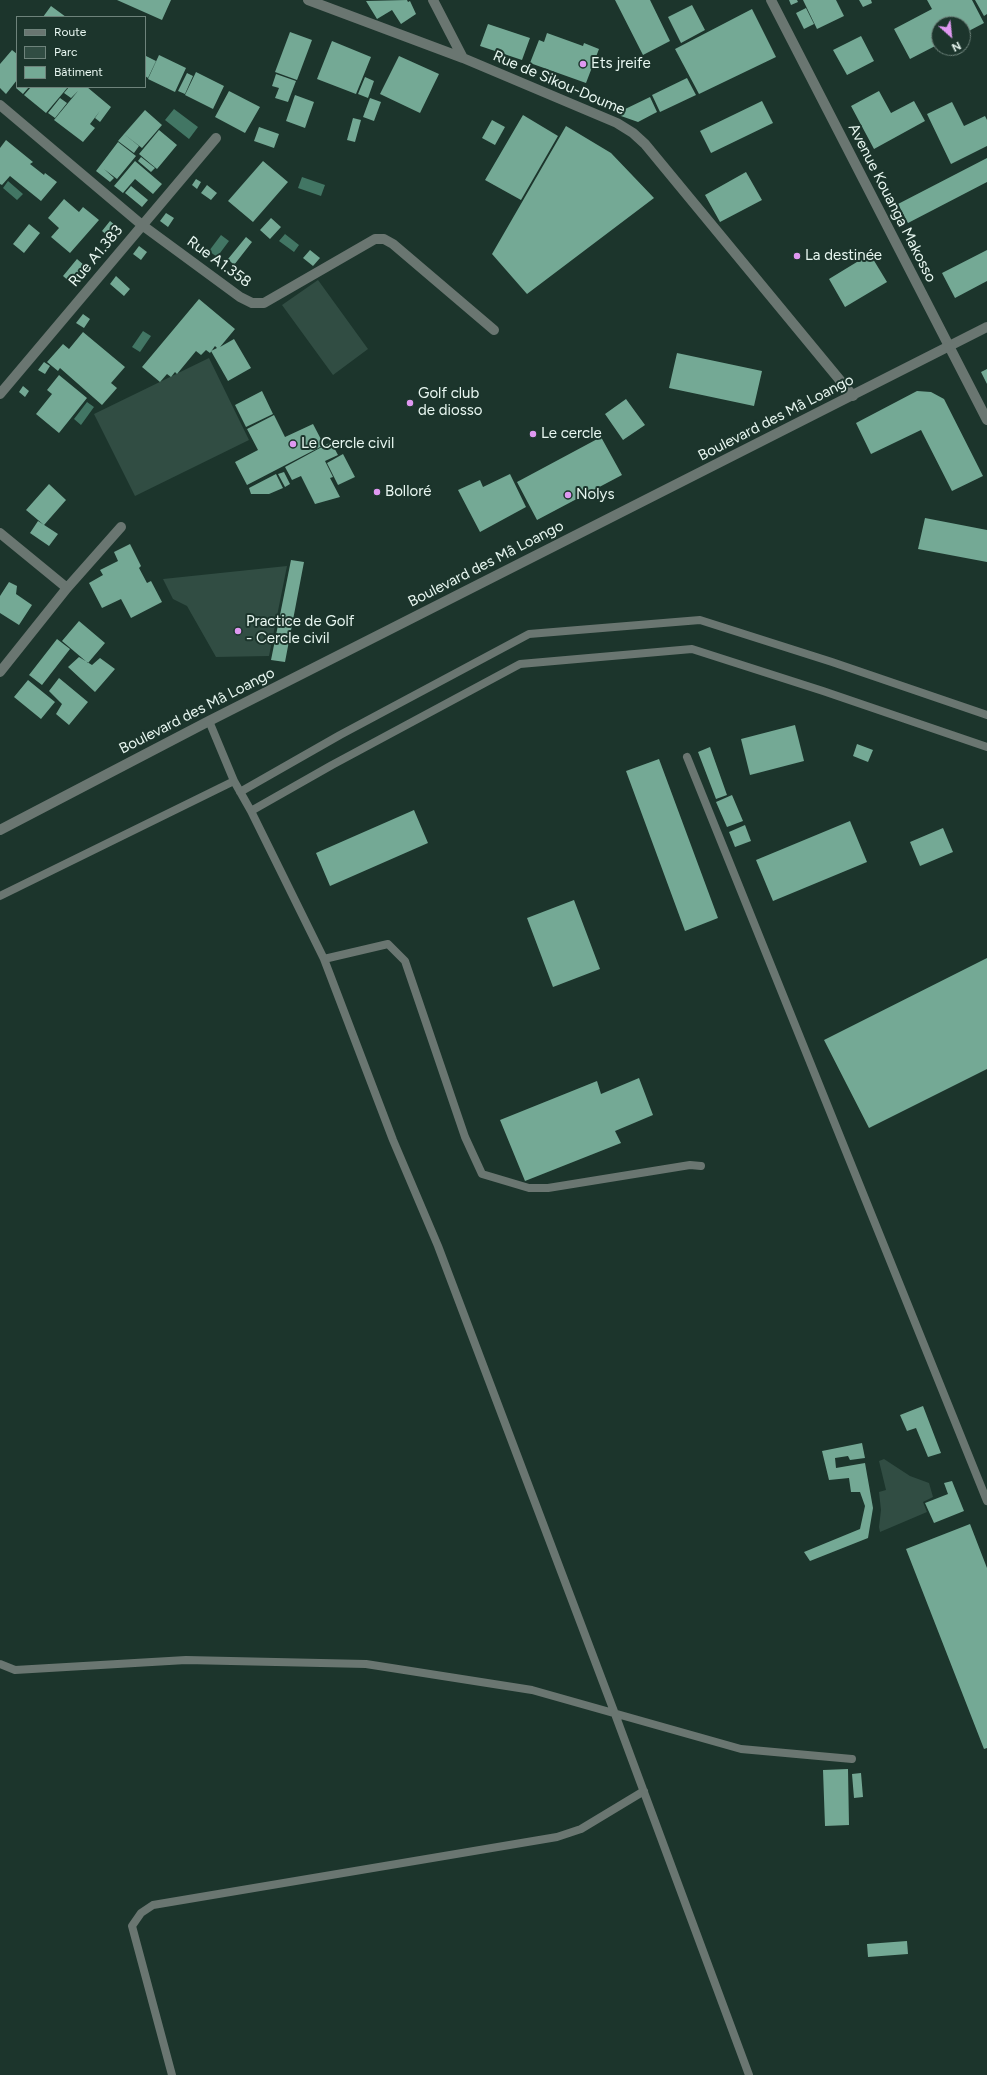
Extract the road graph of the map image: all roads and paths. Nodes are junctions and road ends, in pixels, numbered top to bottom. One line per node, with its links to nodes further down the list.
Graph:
1 (308, 0): 4 (street, Rue de Sikou-Doume)
2 (433, 0): 4 (street)
3 (771, 0): 10 (street, Avenue Kouanga Makosso)
4 (463, 58): 12 (street, Rue de Sikou-Doume)
5 (1, 108): 7 (street, Rue A1.358)
6 (216, 138): 7 (street, Rue A1.383)
7 (142, 225): 9 (street, Rue A1.358); 11 (street, Rue A1.383)
8 (987, 327): 10 (street, Boulevard des Mâ Loango)
9 (494, 330)
10 (949, 346): 12 (street, Boulevard des Mâ Loango); 13 (street, Avenue Kouanga Makosso)
11 (0, 394)
12 (853, 396): 19 (street, Boulevard des Mâ Loango)
13 (987, 420)
14 (121, 527): 16 (street)
15 (0, 533): 16 (street)
16 (67, 588): 17 (street)
17 (0, 672)
18 (987, 715): 23 (lane)
19 (209, 721): 22 (lane); 25 (street, Boulevard des Mâ Loango)
20 (987, 747): 24 (lane)
21 (687, 757): 29 (lane)
22 (234, 781): 23 (lane); 26 (lane)
23 (240, 792): 24 (lane)
24 (251, 811): 27 (lane)
25 (0, 830)
26 (0, 896)
27 (324, 959): 28 (lane); 31 (lane)
28 (701, 1166)
29 (987, 1501)
30 (0, 1664): 31 (lane)
31 (615, 1714): 32 (lane); 33 (lane)
32 (852, 1759)
33 (644, 1791): 34 (lane); 35 (lane)
34 (172, 2075)
35 (749, 2075)

